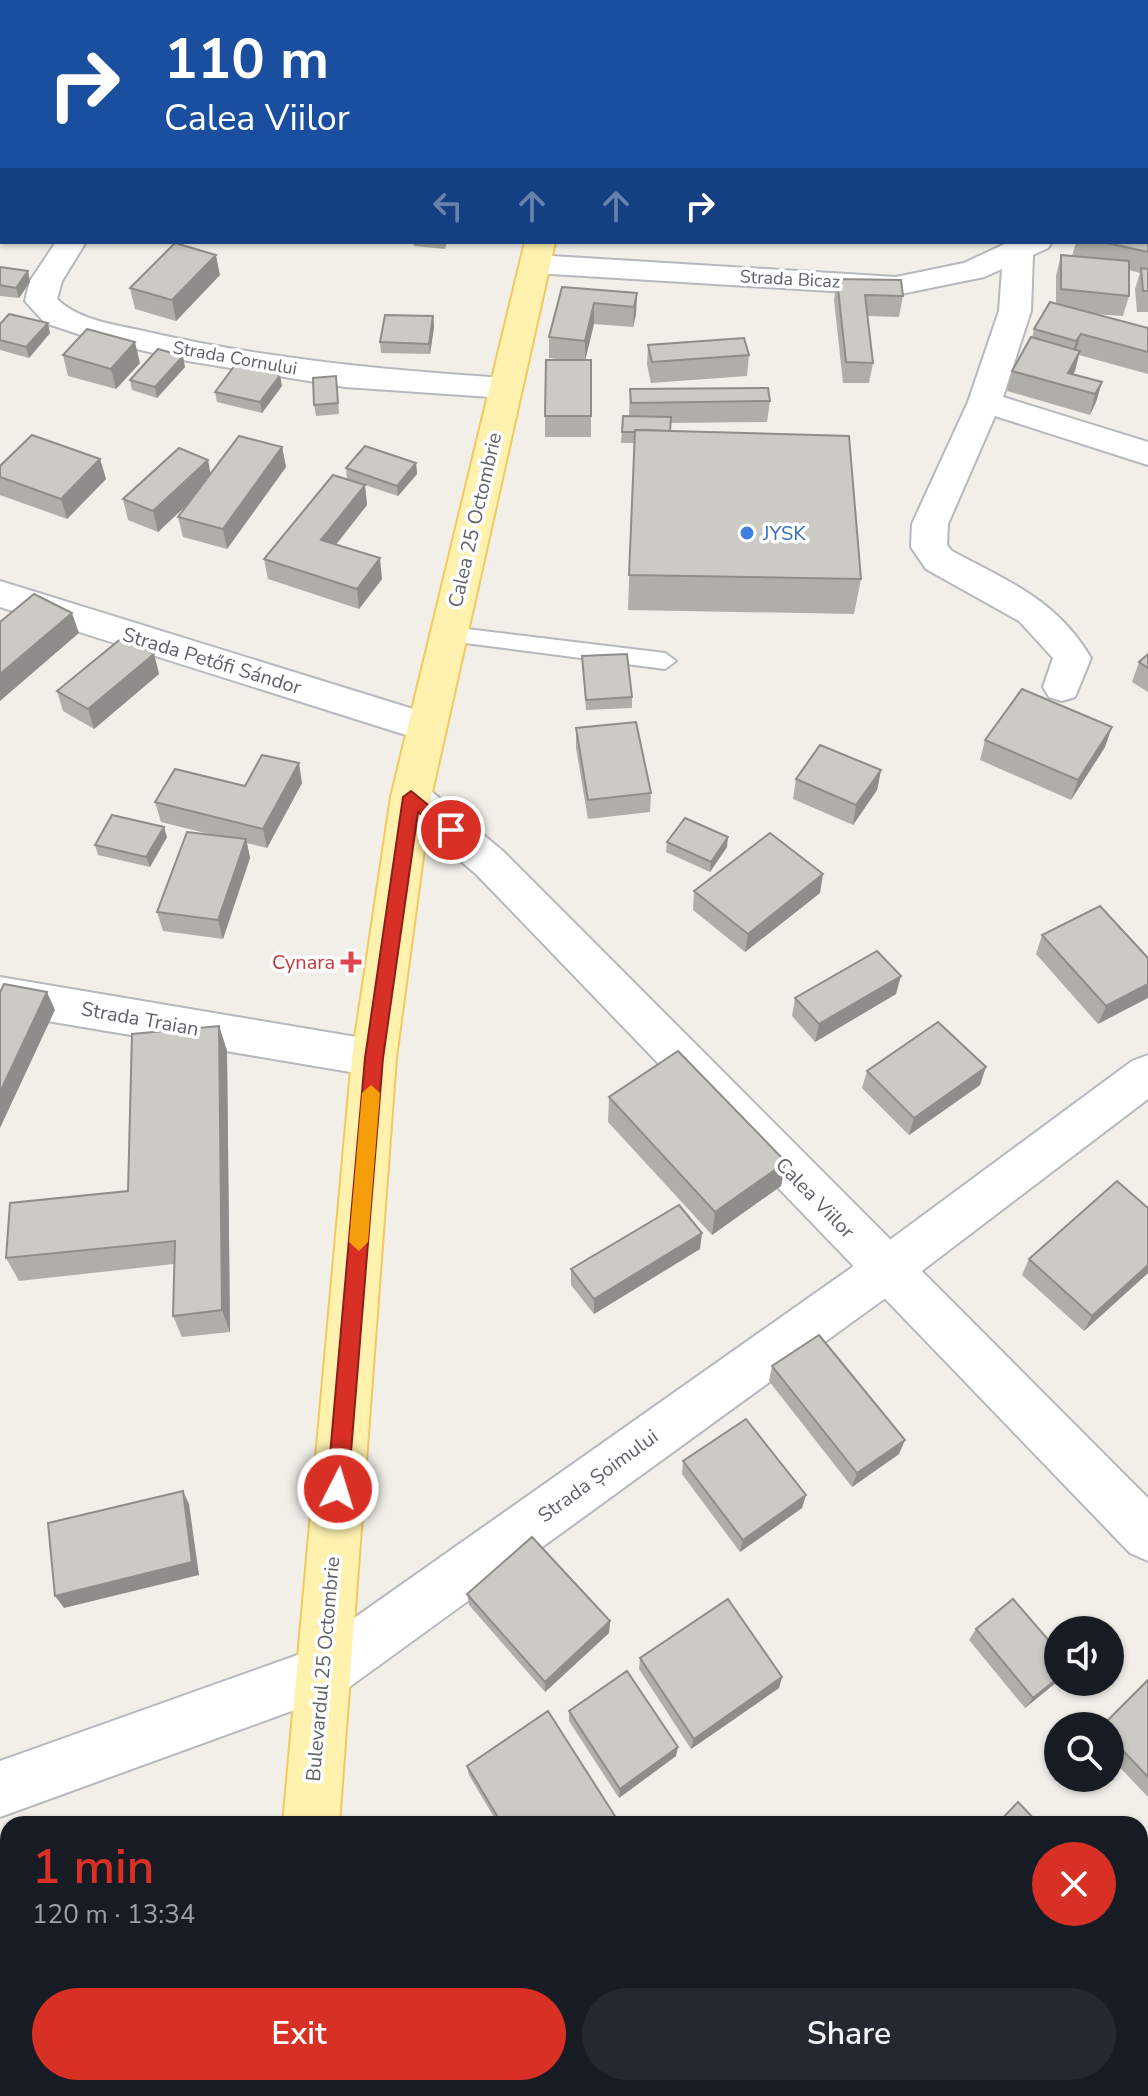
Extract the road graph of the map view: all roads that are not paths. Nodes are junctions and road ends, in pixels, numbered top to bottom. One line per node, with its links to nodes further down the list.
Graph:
1 (70, 244): 4 (street, Strada Cornului)
2 (1028, 246): 3 (street, Strada Bicaz); 5 (street)
3 (538, 253): 4 (main road, Calea 25 Octombrie)
4 (505, 388): 8 (main road, Calea 25 Octombrie)
5 (985, 402): 6 (street); 10 (street)
6 (1148, 454)
7 (0, 594): 11 (street, Strada Petőfi Sándor)
8 (450, 635): 9 (lane); 11 (main road, Calea 25 Octombrie)
9 (665, 661)
10 (1062, 687)
11 (425, 727): 12 (main road, Calea 25 Octombrie)
12 (411, 797): 14 (main road, Bulevardul 25 Octombrie); 16 (street, Calea Viilor)
13 (0, 995): 14 (street, Strada Traian)
14 (374, 1058): 18 (main road, Bulevardul 25 Octombrie)
15 (1148, 1074): 16 (street, Strada Șoimului)
16 (885, 1271): 17 (street, Calea Viilor); 18 (street, Strada Șoimului)
17 (1148, 1535)
18 (322, 1674): 19 (street, Strada Șoimului); 20 (main road, Bulevardul 25 Octombrie)
19 (0, 1789)
20 (312, 1816)

